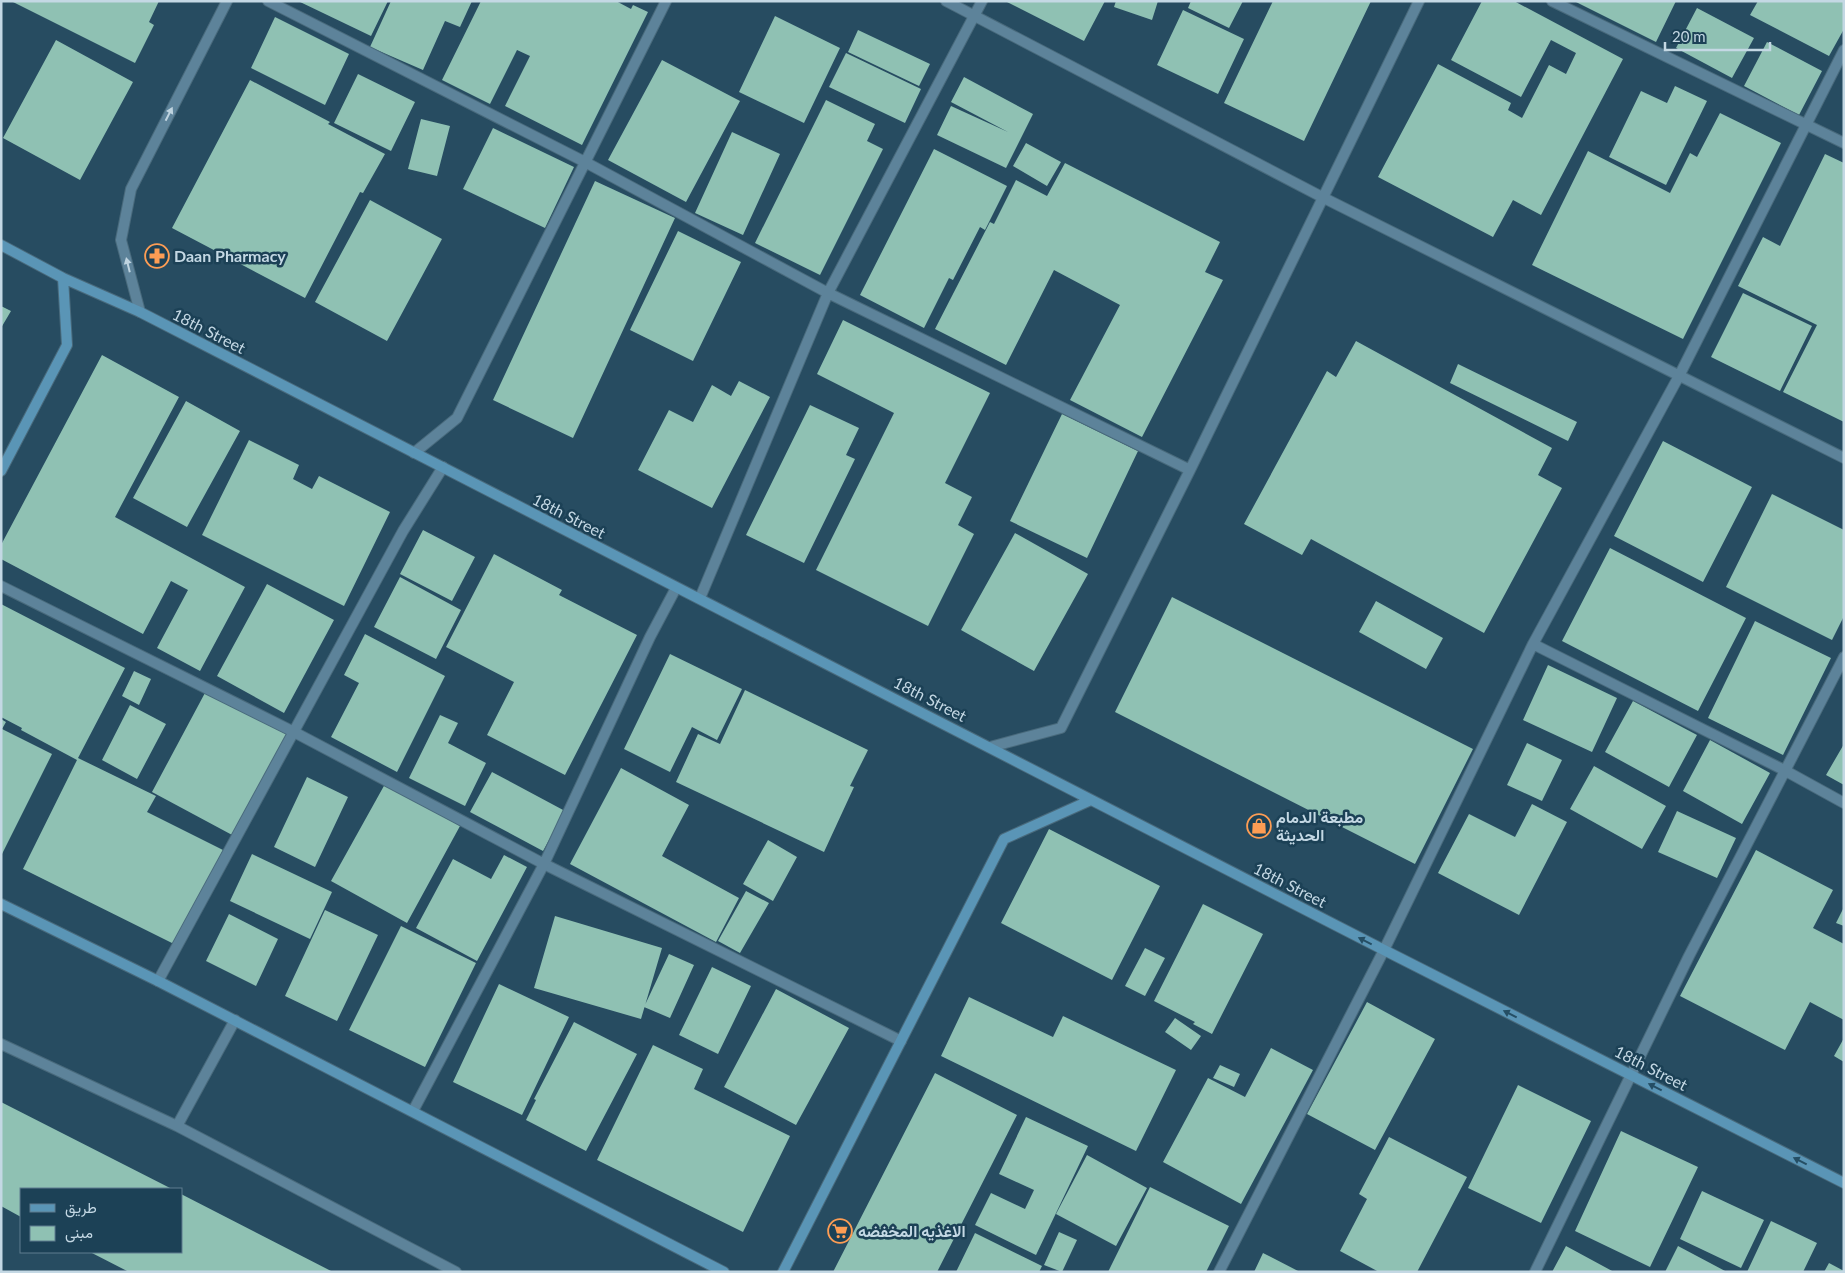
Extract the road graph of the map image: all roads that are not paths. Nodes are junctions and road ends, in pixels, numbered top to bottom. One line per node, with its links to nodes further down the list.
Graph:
1 (227, 1): 17 (street, one-way to 1)
2 (268, 1): 12 (street)
3 (666, 1): 12 (street)
4 (946, 1): 8 (street)
5 (982, 1): 8 (street)
6 (1419, 1): 13 (street)
7 (1552, 1): 10 (street)
8 (974, 16): 13 (street); 16 (street)
9 (1844, 50): 10 (street)
10 (1806, 124): 11 (street); 18 (street)
11 (1844, 143)
12 (585, 162): 16 (street); 19 (street)
13 (1322, 197): 18 (street); 22 (street)
14 (1, 245): 15 (street, 18th Street)
15 (63, 278): 17 (street, 18th Street); 23 (street)
16 (828, 293): 22 (street); 26 (street)
17 (140, 312): 19 (street, 18th Street)
18 (1679, 376): 20 (street); 27 (street)
19 (414, 453): 21 (street, 18th Street)
20 (1844, 458)
21 (443, 467): 25 (street, 18th Street); 29 (street)
22 (1190, 470): 30 (street)
23 (1, 471)
24 (1, 586): 29 (street)
25 (676, 588): 26 (street, 18th Street); 34 (street)
26 (700, 598): 30 (street, 18th Street)
27 (1533, 644): 31 (street); 36 (street)
28 (1844, 657): 31 (street)
29 (294, 732): 34 (street); 37 (street)
30 (990, 747): 32 (street, 18th Street)
31 (1784, 770): 33 (street); 41 (street)
32 (1091, 800): 36 (street, 18th Street, one-way to 32); 39 (street)
33 (1844, 803)
34 (544, 864): 39 (street); 42 (street)
35 (1, 904): 37 (street)
36 (1384, 950): 41 (street, 18th Street, one-way to 36); 48 (street)
37 (158, 980): 38 (street)
38 (236, 1020): 42 (street); 43 (street)
39 (901, 1041): 47 (street)
40 (1, 1044): 43 (street)
41 (1632, 1075): 44 (street, 18th Street, one-way to 41); 49 (street)
42 (413, 1112): 46 (street)
43 (177, 1126): 45 (street)
44 (1844, 1183)
45 (456, 1272)
46 (724, 1272)
47 (784, 1272)
48 (1219, 1272)
49 (1535, 1272)

